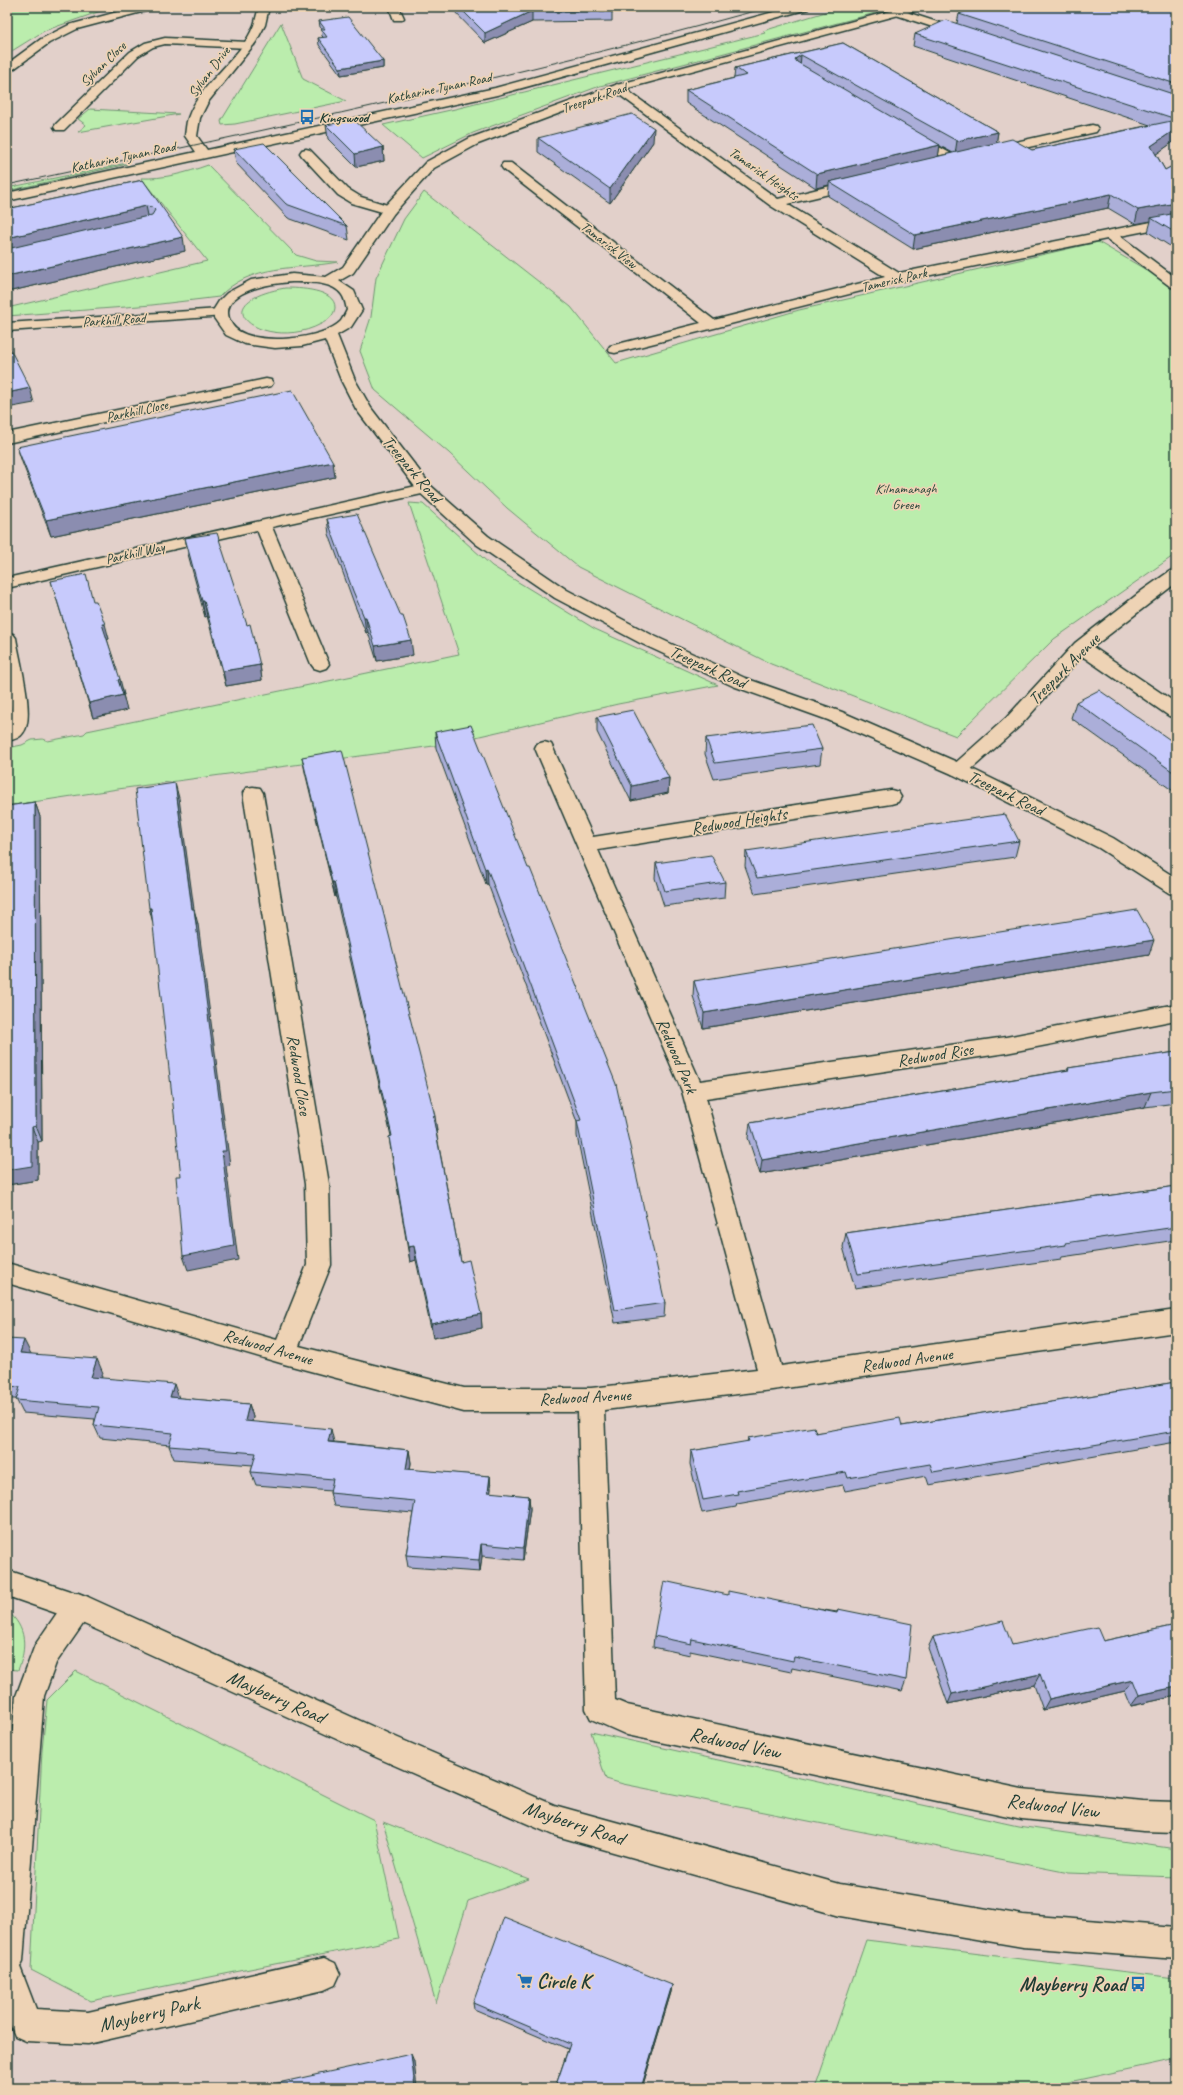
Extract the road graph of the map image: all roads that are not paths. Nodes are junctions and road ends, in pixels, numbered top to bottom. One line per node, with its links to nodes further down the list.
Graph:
1 (149, 7): 10 (street)
2 (264, 7): 9 (street, Sylvan Drive)
3 (394, 7): 7 (street)
4 (804, 7): 17 (street, Katharine Tynan Road)
5 (917, 7): 6 (street, Treepark Road)
6 (900, 13): 8 (street); 11 (street, Treepark Road)
7 (398, 18)
8 (974, 37)
9 (248, 45): 12 (street, Sylvan Close); 17 (street, Sylvan Drive)
10 (7, 69)
11 (617, 88): 24 (street, Tamarisk Heights); 25 (street, Treepark Road)
12 (60, 127)
13 (1092, 129): 16 (street)
14 (903, 131): 19 (street)
15 (306, 153): 25 (street)
16 (984, 153)
17 (204, 154): 23 (street, Katharine Tynan Road)
18 (968, 156): 19 (street)
19 (953, 160): 20 (street)
20 (938, 164)
21 (507, 166): 32 (street, Tamarisk View)
22 (868, 180): 24 (street)
23 (7, 197)
24 (776, 203): 28 (street, Tamarisk Heights)
25 (389, 210): 29 (street, Treepark Road)
26 (1176, 221): 27 (street, Tamerisk Park)
27 (1110, 234): 28 (street, Tamerisk Park); 30 (street)
28 (897, 278): 32 (street, Tamerisk Park)
29 (328, 282): 31 (street); 34 (street)
30 (1176, 284)
31 (220, 313): 33 (street, Parkhill Road); 34 (street)
32 (711, 324): 35 (street, Tamerisk Park)
33 (7, 327)
34 (330, 334): 38 (street, Treepark Road)
35 (615, 349)
36 (266, 383): 37 (street, Parkhill Close)
37 (7, 438)
38 (425, 489): 39 (street, Parkhill Way); 48 (street, Treepark Road)
39 (263, 524): 41 (street, Parkhill Way); 44 (street)
40 (1176, 575): 43 (street, Treepark Avenue)
41 (7, 583)
42 (7, 638): 46 (street)
43 (1081, 647): 45 (street); 48 (street, Treepark Avenue)
44 (320, 664)
45 (1176, 712)
46 (7, 735)
47 (544, 748): 51 (street, Redwood Park)
48 (959, 770): 52 (street, Treepark Road)
49 (253, 793): 57 (street, Redwood Close)
50 (891, 798): 51 (street, Redwood Heights)
51 (587, 845): 54 (street, Redwood Park)
52 (1176, 888)
53 (1176, 1012): 54 (street, Redwood Rise)
54 (693, 1091): 58 (street, Redwood Park)
55 (7, 1273): 57 (street, Redwood Avenue)
56 (1176, 1321): 58 (street, Redwood Avenue)
57 (284, 1353): 59 (street, Redwood Avenue)
58 (772, 1379): 59 (street, Redwood Avenue)
59 (591, 1400): 62 (street, Redwood View)
60 (7, 1583): 61 (street, Mayberry Road)
61 (78, 1607): 63 (street, Mayberry Road); 64 (street)
62 (1176, 1817)
63 (1176, 1943)
64 (7, 1962)
65 (7, 1974): 66 (street, Mayberry Park)
66 (324, 1974)

